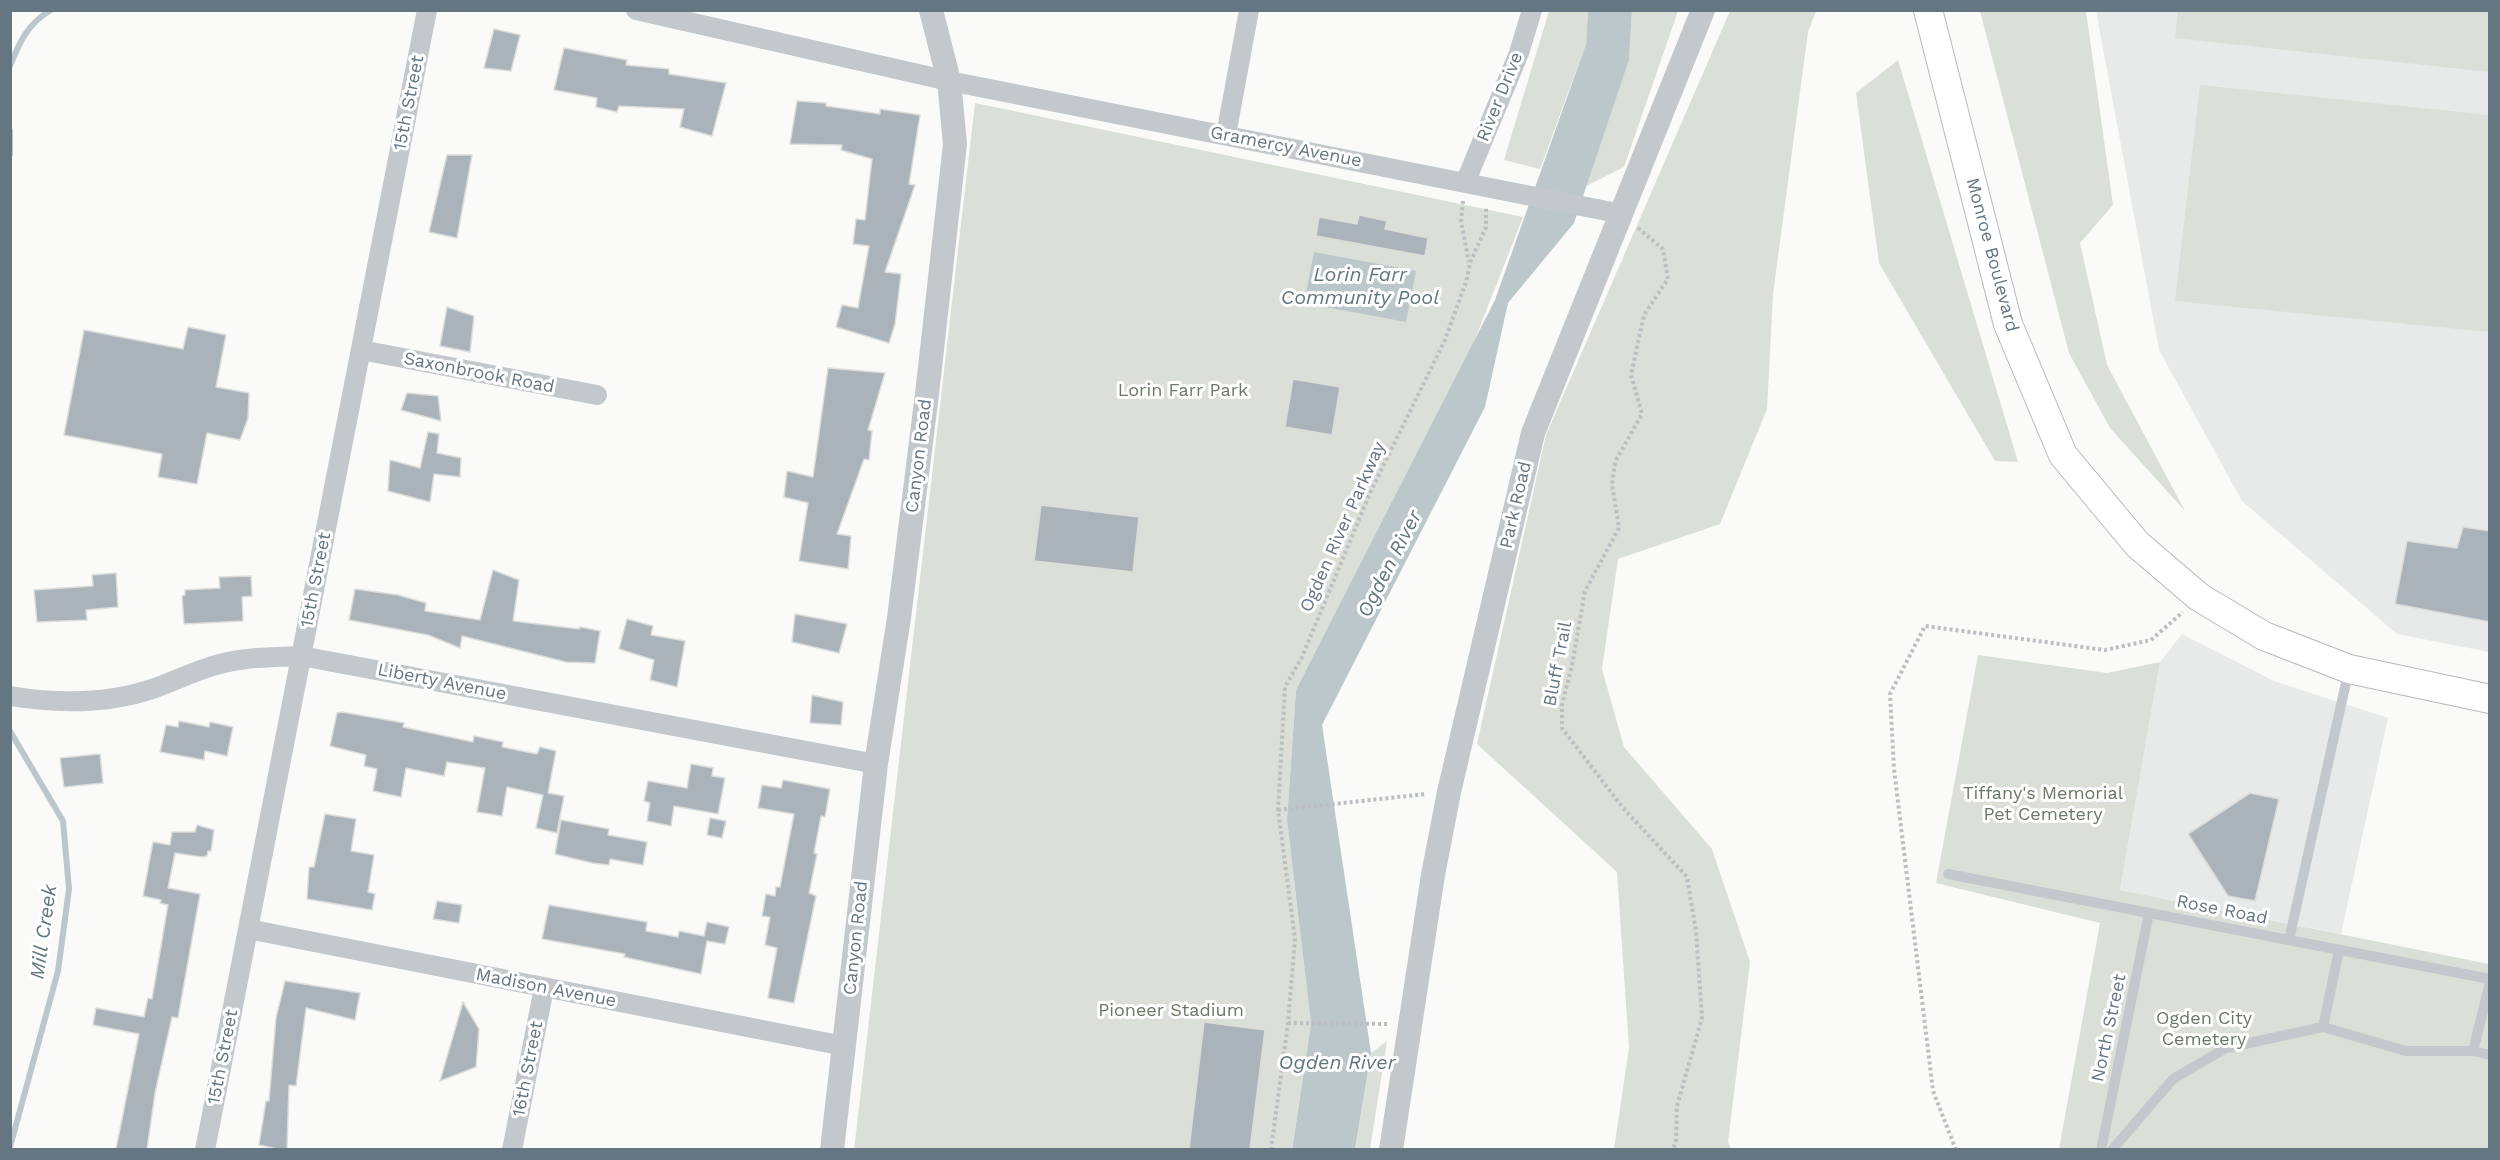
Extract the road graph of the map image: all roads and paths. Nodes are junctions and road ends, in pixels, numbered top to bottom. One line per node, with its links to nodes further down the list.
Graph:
1 (427, 10): 15 (street, 15th Street)
2 (636, 10): 8 (street)
3 (932, 10): 8 (street)
4 (1249, 10): 9 (street)
5 (1532, 10): 10 (street, River Drive)
6 (1703, 10): 12 (street, Park Road)
7 (1928, 10): 17 (main road, Monroe Boulevard)
8 (949, 81): 9 (street, Gramercy Avenue); 22 (street, Canyon Road)
9 (1226, 135): 10 (street, Gramercy Avenue)
10 (1465, 183): 12 (street, Gramercy Avenue)
11 (1485, 211): 14 (path, Ogden River Parkway)
12 (1622, 214): 33 (street, Park Road); 43 (path, Bluff Trail)
13 (1461, 222): 14 (path, Ogden River Parkway)
14 (1470, 262): 24 (path, Ogden River Parkway)
15 (361, 350): 16 (street, Saxonbrook Road); 18 (street, 15th Street)
16 (597, 395)
17 (2199, 597): 19 (main road, Monroe Boulevard); 44 (path)
18 (301, 656): 20 (street, Liberty Avenue); 22 (street, Liberty Avenue); 27 (street, 15th Street)
19 (2349, 669): 21 (main road, Monroe Boulevard); 28 (lane)
20 (10, 696)
21 (2490, 699)
22 (876, 764): 35 (street, Canyon Road)
23 (1426, 794): 24 (path)
24 (1278, 810): 32 (path, Ogden River Parkway)
25 (1948, 874): 26 (lane, Rose Road)
26 (2149, 913): 28 (lane, Rose Road); 45 (lane, North Street)
27 (248, 929): 31 (street, Madison Avenue); 38 (street, 15th Street)
28 (2289, 940): 29 (lane, Rose Road)
29 (2339, 950): 30 (lane, Rose Road); 34 (lane)
30 (2490, 981): 36 (lane)
31 (544, 988): 35 (street, Madison Avenue); 39 (street, 16th Street)
32 (1288, 1023): 33 (path); 41 (path, Ogden River Parkway)
33 (1400, 1023): 42 (street, Park Road)
34 (2323, 1027): 36 (lane); 46 (lane)
35 (844, 1046): 40 (street, Canyon Road)
36 (2473, 1051): 37 (lane)
37 (2490, 1055)
38 (205, 1149)
39 (512, 1149)
40 (832, 1149)
41 (1271, 1149)
42 (1391, 1149)
43 (1673, 1149)
44 (1956, 1149)
45 (2101, 1149)
46 (2112, 1149)

